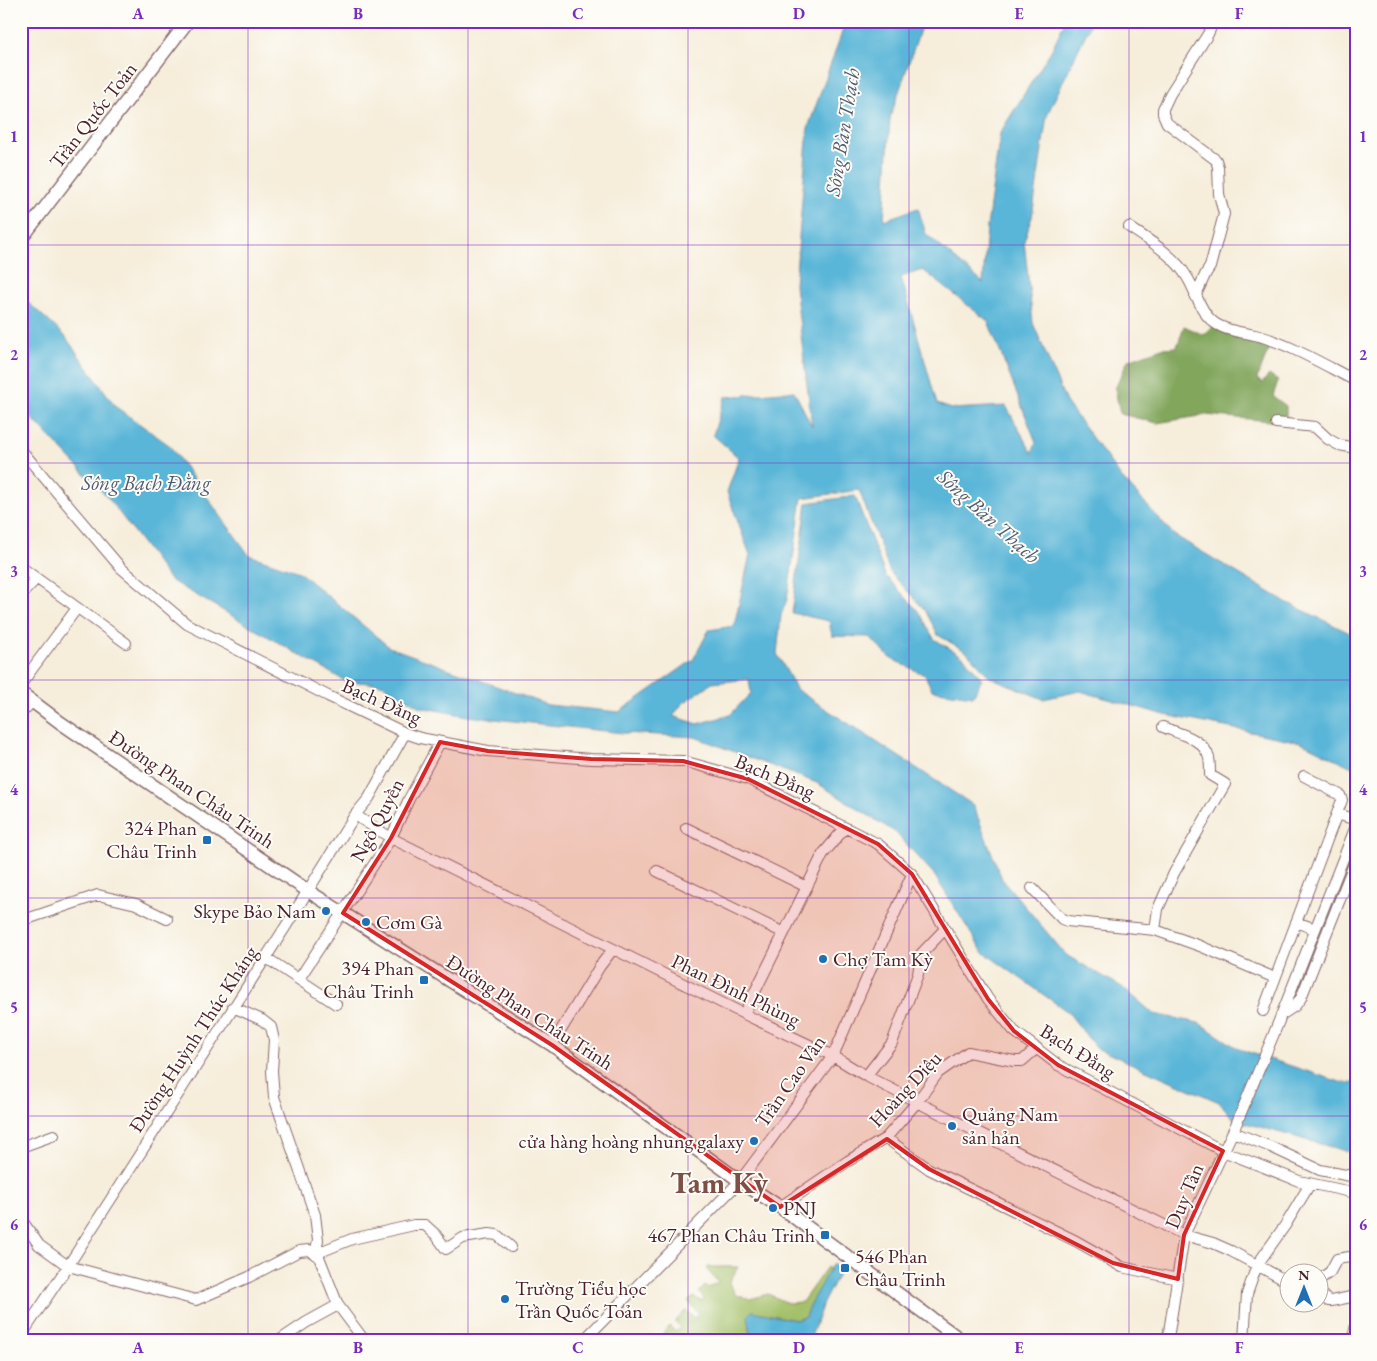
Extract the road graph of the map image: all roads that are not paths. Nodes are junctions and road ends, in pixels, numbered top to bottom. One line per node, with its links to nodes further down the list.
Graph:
1 (188, 21): 4 (main road, Trần Quốc Toản)
2 (1214, 21): 5 (street)
3 (1130, 227): 5 (street)
4 (24, 235)
5 (1195, 297): 6 (street)
6 (1356, 381)
7 (1276, 423): 8 (street)
8 (1356, 448)
9 (21, 450): 20 (street, Bạch Đằng)
10 (21, 567): 11 (street)
11 (36, 579): 12 (street); 13 (street)
12 (21, 595)
13 (77, 608): 14 (street); 15 (street)
14 (126, 643)
15 (21, 684)
16 (21, 693): 17 (main road, Đường Phan Châu Trinh)
17 (33, 701): 18 (street); 35 (main road, Đường Phan Châu Trinh)
18 (21, 713)
19 (1163, 728): 42 (street)
20 (405, 733): 21 (street, Bạch Đằng); 24 (street, Đường Huỳnh Thúc Kháng)
21 (440, 742): 27 (street, Bạch Đằng); 29 (street, Ngô Quyền)
22 (1304, 776): 23 (street)
23 (1337, 814): 25 (street); 39 (street)
24 (355, 815): 29 (street, Phan Đình Phùng); 35 (street, Đường Huỳnh Thúc Kháng)
25 (1356, 820)
26 (686, 828): 33 (street)
27 (845, 828): 32 (street, Bạch Đằng); 33 (street)
28 (1355, 829): 41 (street, Duy Tân)
29 (391, 838): 36 (street, Ngô Quyền); 44 (street, Phan Đình Phùng)
30 (1356, 859): 52 (street)
31 (657, 871): 43 (street)
32 (912, 874): 40 (street, Bạch Đằng); 55 (street, Trần Cao Vân)
33 (807, 887): 43 (street)
34 (1032, 888): 42 (street)
35 (308, 891): 36 (main road, Đường Phan Châu Trinh); 45 (street, Đường Huỳnh Thúc Kháng)
36 (343, 913): 46 (street, Ngô Quyền); 53 (main road, Đường Phan Châu Trinh)
37 (167, 919): 38 (street)
38 (21, 921)
39 (1296, 922): 41 (street); 47 (street)
40 (945, 929): 54 (street, Bạch Đằng); 56 (street)
41 (1315, 929): 52 (street, Duy Tân)
42 (1155, 930): 47 (street)
43 (784, 933): 51 (street)
44 (613, 949): 51 (street, Phan Đình Phùng); 53 (street)
45 (266, 957): 46 (street); 49 (street, Đường Huỳnh Thúc Kháng)
46 (299, 978): 48 (street)
47 (1275, 978): 50 (street)
48 (336, 1004)
49 (233, 1008): 71 (street); 74 (street, Đường Huỳnh Thúc Kháng)
50 (1263, 1011)
51 (744, 1014): 55 (street, Phan Đình Phùng)
52 (1281, 1015): 58 (street, Duy Tân)
53 (552, 1045): 64 (main road, Đường Phan Châu Trinh)
54 (1037, 1048): 57 (street, Hoàng Diệu); 62 (street, Bạch Đằng)
55 (834, 1056): 56 (street, Phan Đình Phùng); 64 (street, Trần Cao Vân)
56 (866, 1076): 57 (street, Phan Đình Phùng)
57 (917, 1102): 60 (street, Hoàng Diệu); 69 (street, Phan Đình Phùng)
58 (1234, 1130): 62 (street, Duy Tân); 63 (street)
59 (54, 1135): 61 (street)
60 (886, 1138): 67 (street, Hoàng Diệu); 77 (street)
61 (21, 1147)
62 (1223, 1151): 65 (street, Bạch Đằng); 69 (street, Duy Tân)
63 (1356, 1177)
64 (740, 1181): 67 (main road, Đường Phan Châu Trinh); 85 (street, Trần Cao Vân)
65 (1310, 1184): 66 (street, Bạch Đằng); 73 (street)
66 (1356, 1193)
67 (780, 1207): 86 (main road, Đường Phan Châu Trinh)
68 (21, 1219): 74 (street)
69 (1184, 1235): 73 (street, Phan Đình Phùng); 77 (street, Duy Tân)
70 (511, 1247): 71 (street)
71 (316, 1254): 74 (street); 80 (street)
72 (1356, 1256): 75 (street)
73 (1257, 1265): 76 (street, Phan Đình Phùng); 88 (street)
74 (68, 1266): 82 (street, Đường Huỳnh Thúc Kháng)
75 (1330, 1272)
76 (1280, 1278)
77 (1178, 1279): 87 (street, Duy Tân)
78 (1356, 1296): 79 (street)
79 (1330, 1301)
80 (338, 1305): 83 (street); 84 (street)
81 (1356, 1324): 89 (street)
82 (21, 1336)
83 (280, 1340)
84 (364, 1340)
85 (584, 1340)
86 (961, 1340)
87 (1166, 1340)
88 (1244, 1340)
89 (1354, 1340)

